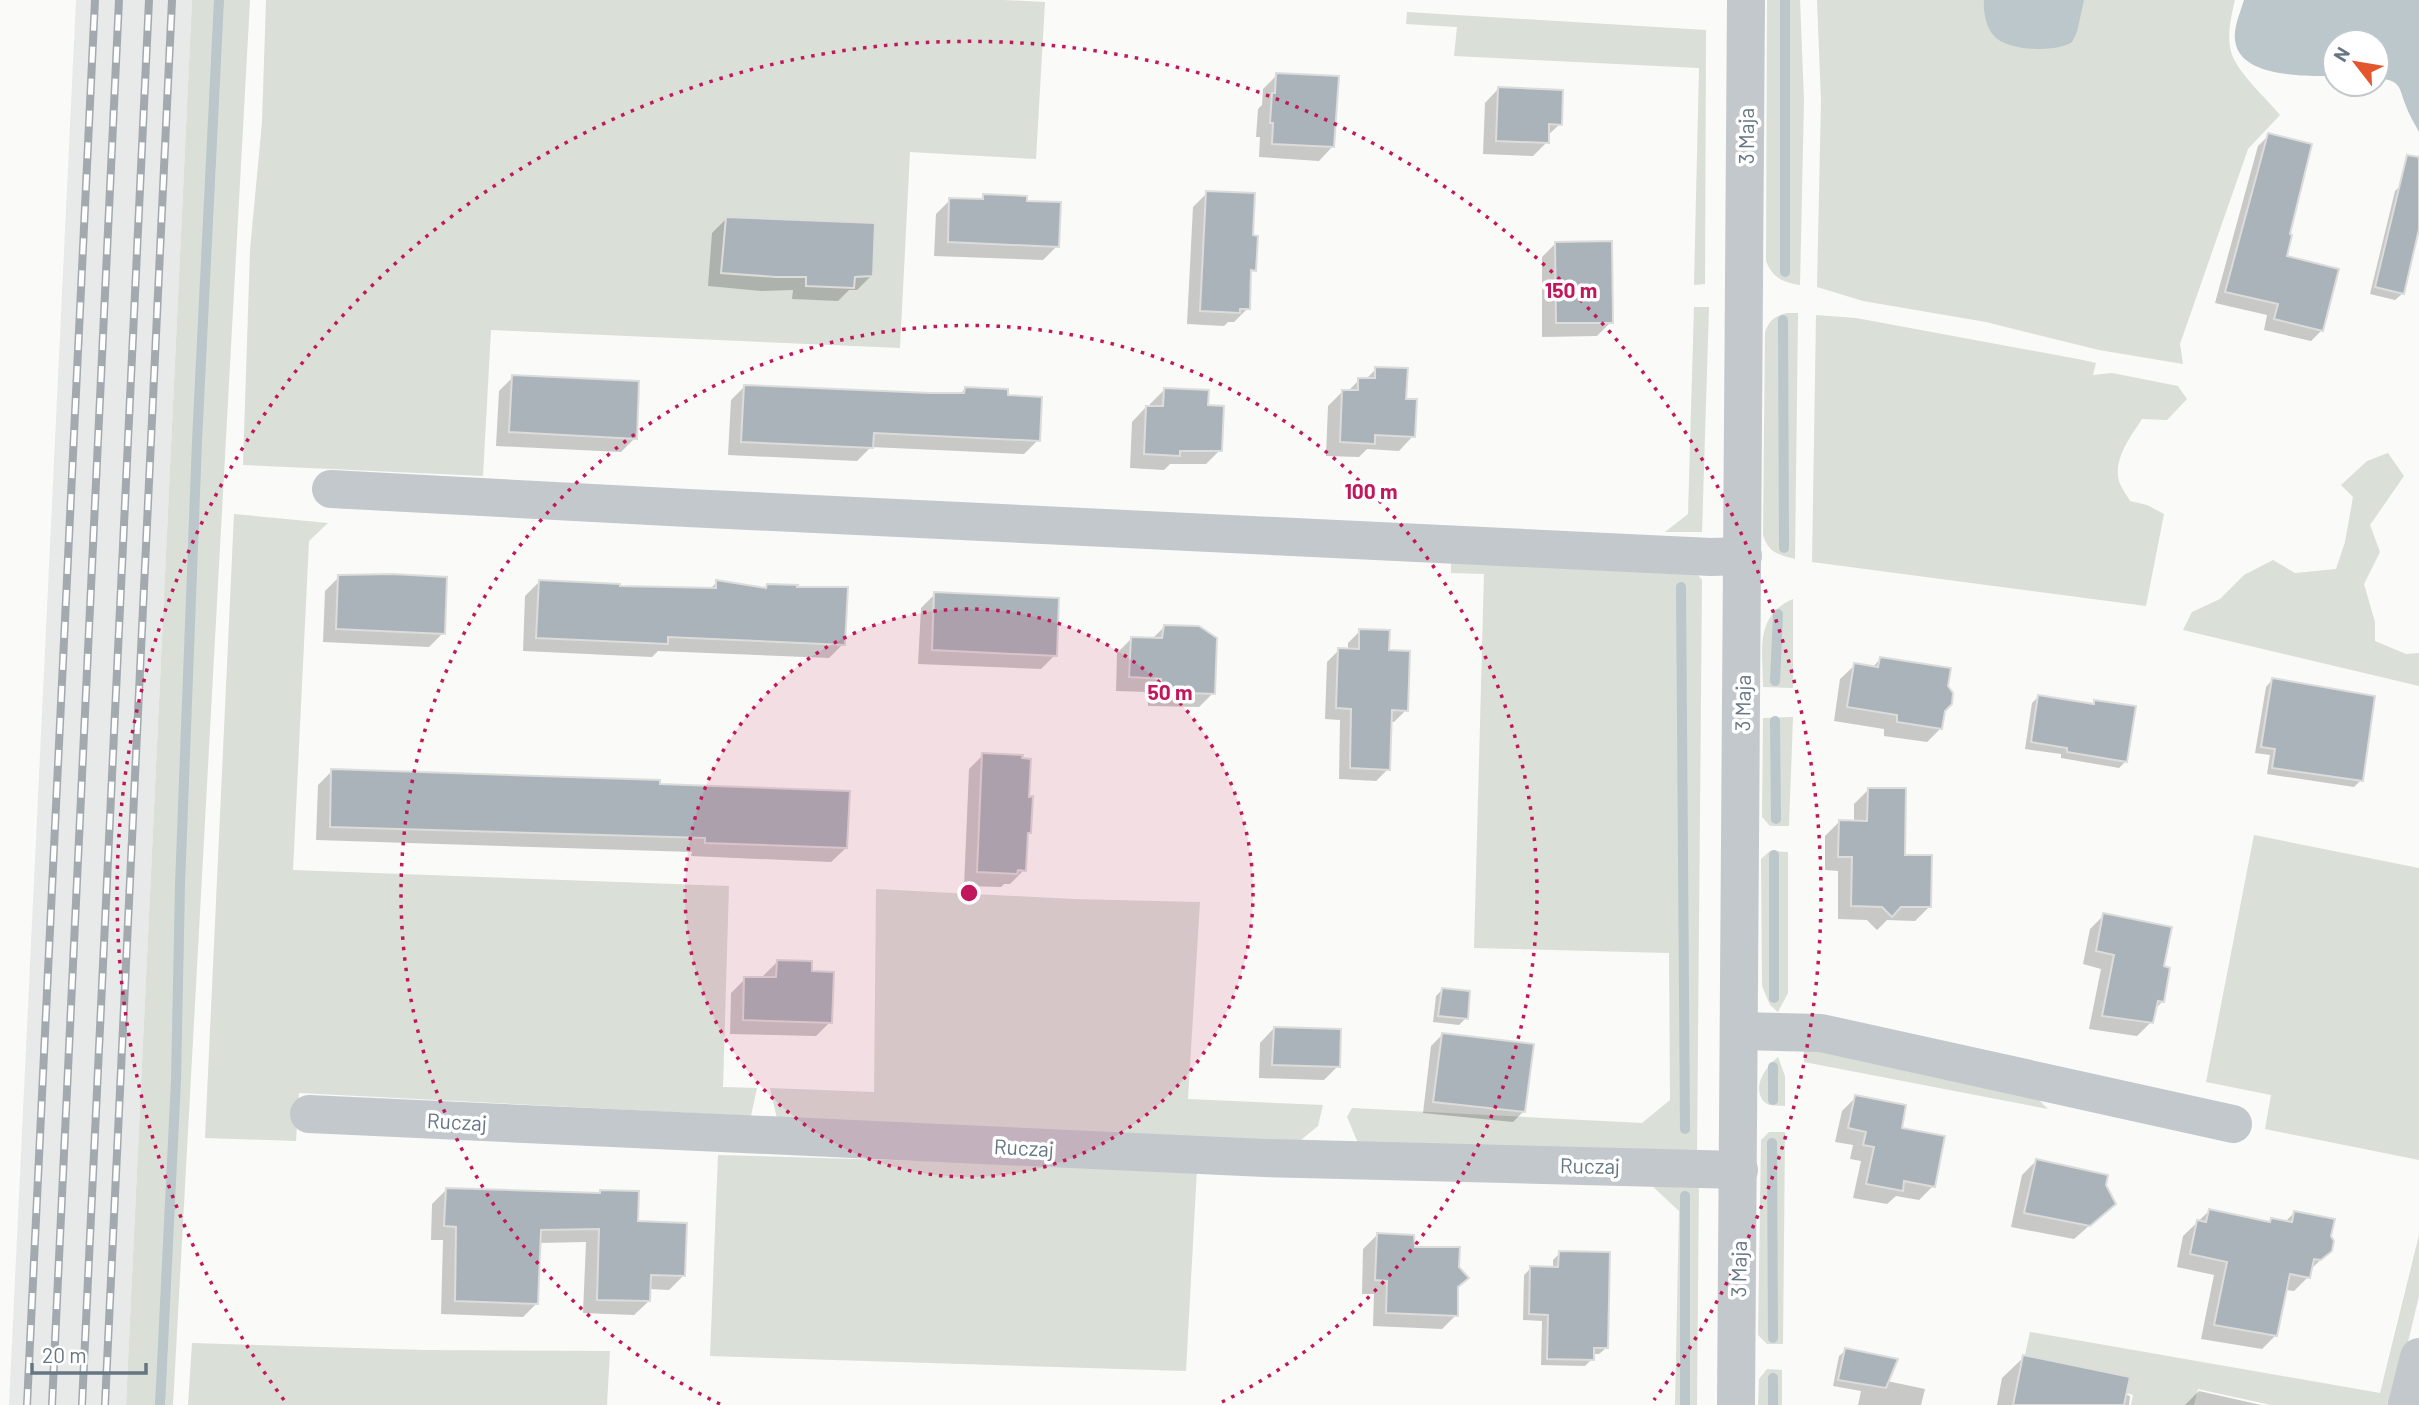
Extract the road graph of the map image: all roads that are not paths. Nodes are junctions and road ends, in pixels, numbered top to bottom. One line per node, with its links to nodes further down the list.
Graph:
1 (1746, 0): 3 (street, 3 Maja)
2 (331, 489): 3 (street)
3 (1743, 556): 4 (street, 3 Maja)
4 (1739, 1031): 6 (street); 7 (street, 3 Maja)
5 (309, 1114): 7 (street, Ruczaj)
6 (2233, 1124)
7 (1739, 1170): 9 (street, 3 Maja)
8 (2419, 1357): 10 (street)
9 (1736, 1405)
10 (2407, 1405)

